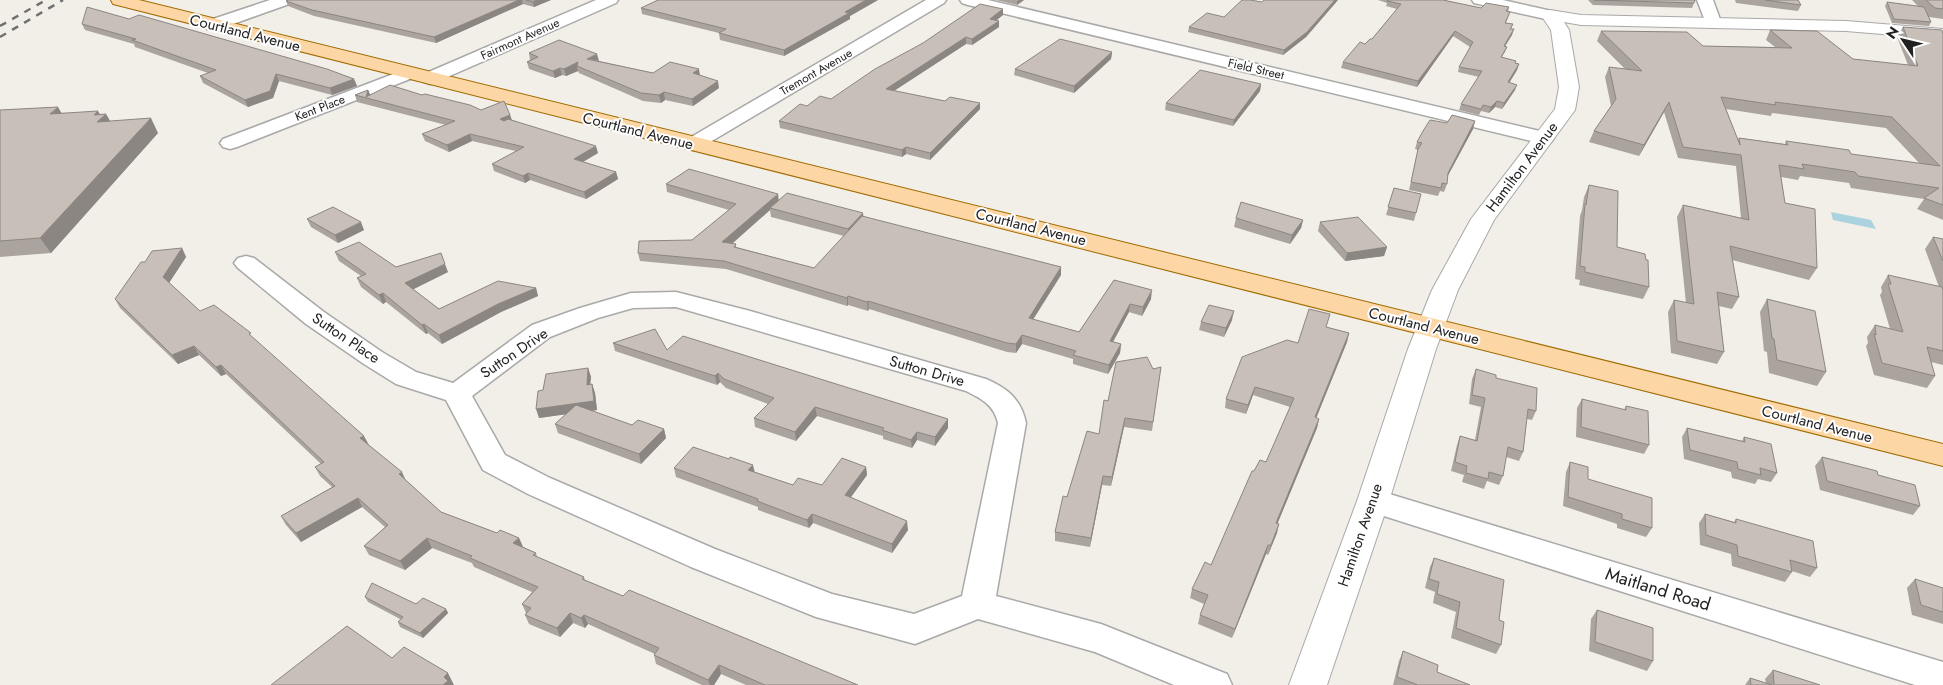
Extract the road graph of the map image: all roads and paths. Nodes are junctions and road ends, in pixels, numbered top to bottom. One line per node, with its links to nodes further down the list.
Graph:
1 (119, 0): 10 (main road, Courtland Avenue)
2 (286, 0): 10 (street)
3 (610, 0): 13 (street, Fairmont Avenue)
4 (938, 0): 16 (street, Tremont Avenue)
5 (968, 0): 14 (street, Field Street)
6 (1480, 0): 8 (street)
7 (1705, 0): 9 (street)
8 (1546, 8): 9 (street); 14 (street, Hamilton Avenue)
9 (1713, 22): 11 (street)
10 (213, 25): 12 (main road, Courtland Avenue)
11 (1943, 34)
12 (409, 73): 13 (main road, Courtland Avenue); 15 (street, Kent Place)
13 (430, 78): 16 (main road, Courtland Avenue)
14 (1544, 138): 18 (street, Hamilton Avenue)
15 (230, 143)
16 (693, 144): 18 (main road, Courtland Avenue)
17 (246, 264): 19 (street, Sutton Place)
18 (1430, 328): 20 (main road, Courtland Avenue); 21 (street, Hamilton Avenue)
19 (457, 394): 22 (street); 22 (street, Sutton Drive)
20 (1943, 455)
21 (1373, 501): 23 (street, Maitland Road); 25 (street, Hamilton Avenue)
22 (977, 605): 24 (street)
23 (1943, 678)
24 (1214, 685)
25 (1308, 685)

